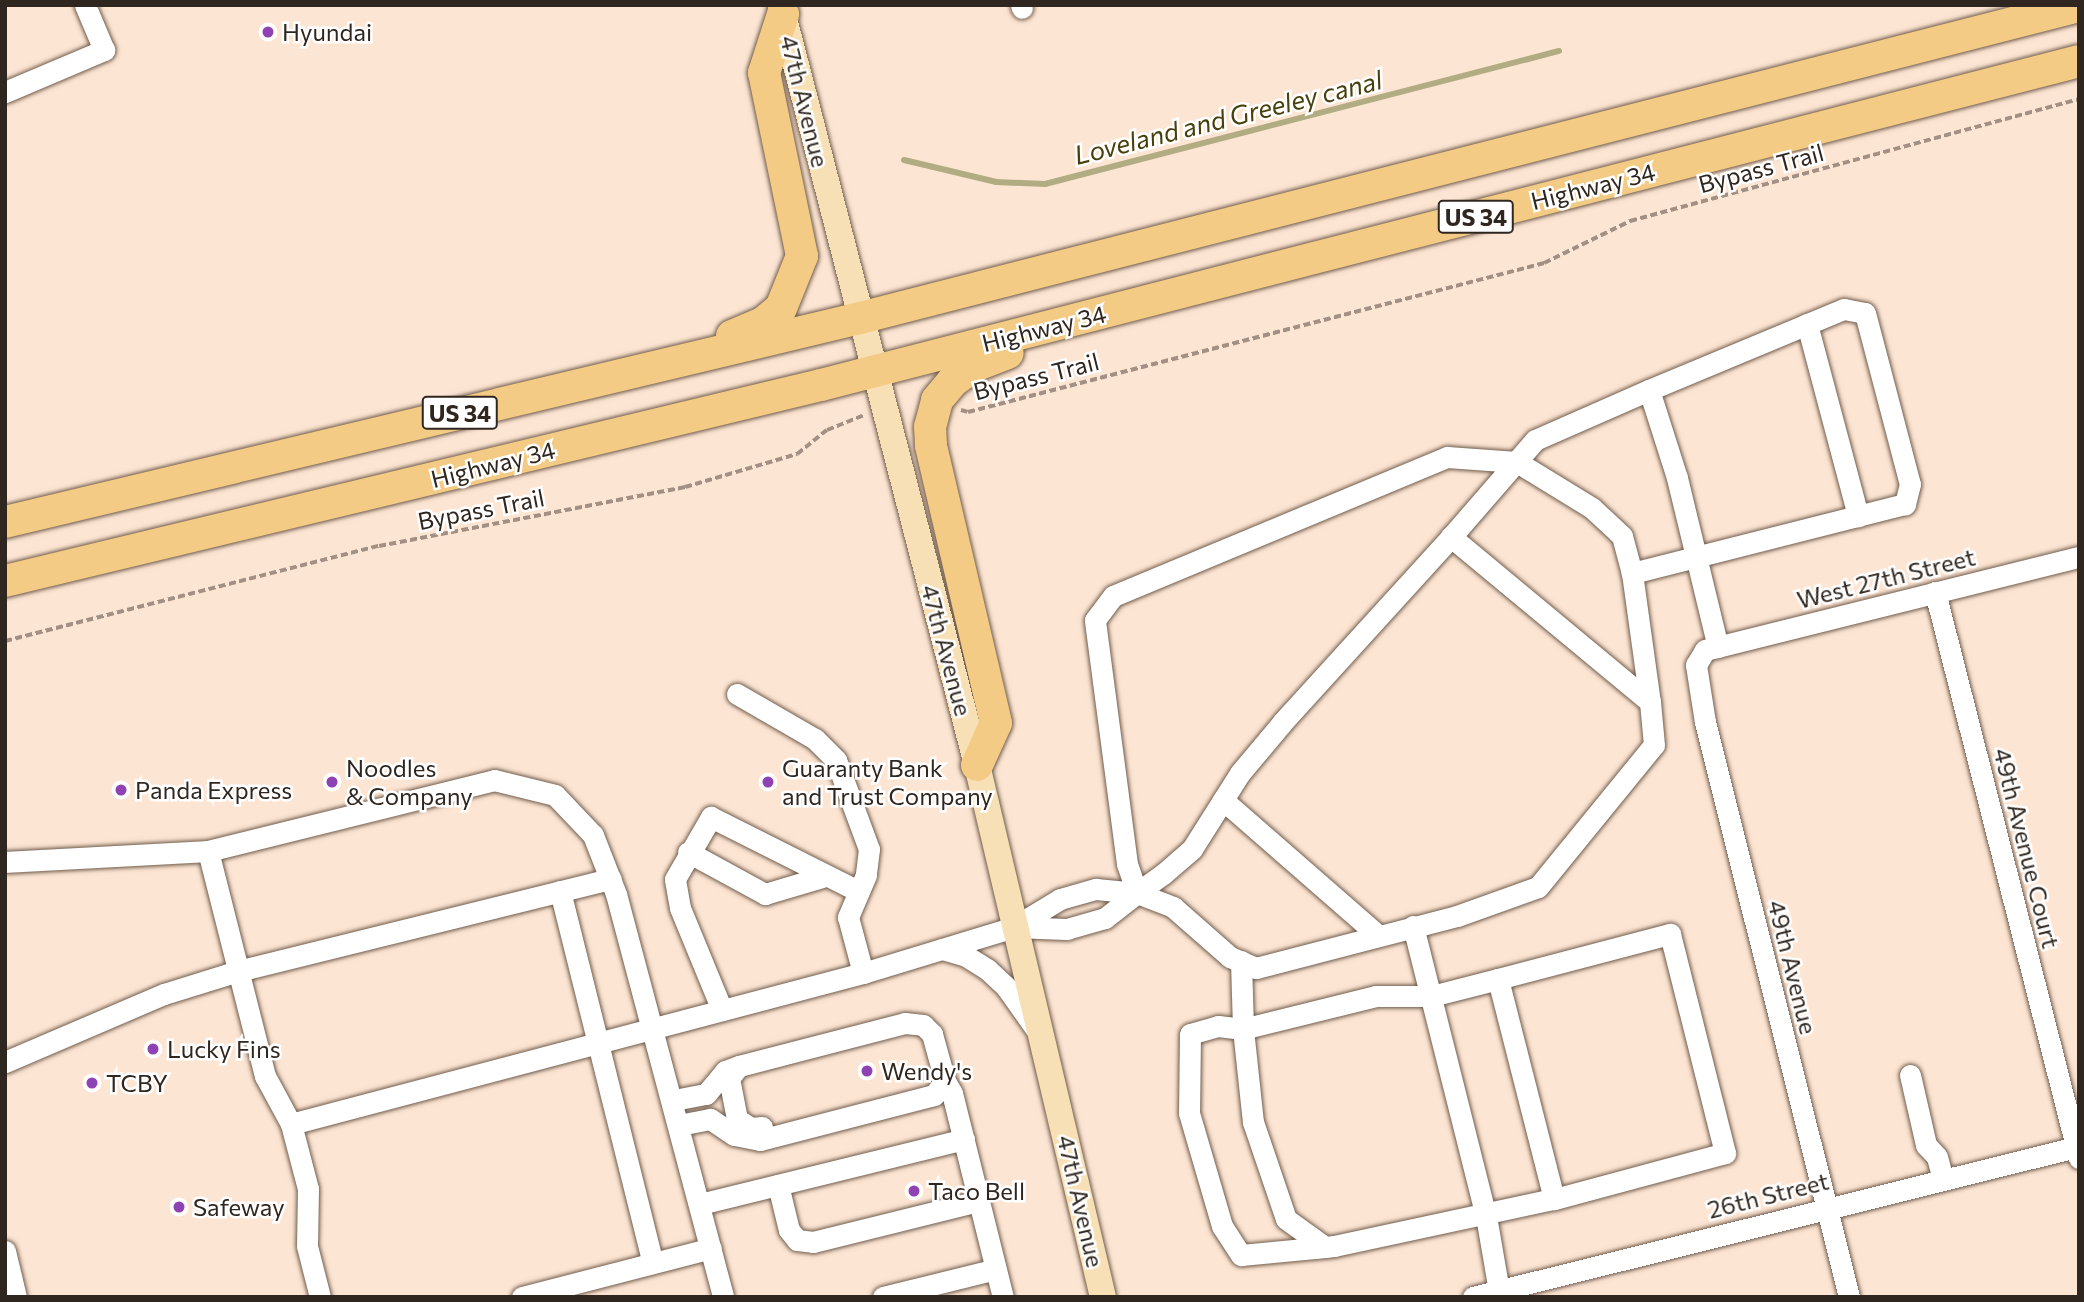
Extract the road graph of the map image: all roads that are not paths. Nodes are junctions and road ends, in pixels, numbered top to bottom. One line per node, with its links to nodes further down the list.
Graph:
1 (85, 5): 5 (street)
2 (2079, 6): 7 (highway, US 34)
3 (782, 10): 7 (main road, 47th Avenue); 10 (highway)
4 (2079, 61): 6 (highway, Highway 34 / US 34)
5 (5, 92)
6 (1270, 270): 9 (highway, Highway 34 / US 34); 24 (highway)
7 (860, 318): 9 (main road, 47th Avenue); 10 (highway, US 34)
8 (1807, 324): 11 (street); 13 (street); 13 (street)
9 (874, 371): 19 (highway, Highway 34 / US 34); 24 (main road, 47th Avenue)
10 (561, 390): 14 (highway, US 34)
11 (1649, 390): 12 (street); 16 (street)
12 (1517, 462): 15 (street); 18 (street); 33 (street)
13 (1858, 516): 16 (street)
14 (5, 522)
15 (1451, 537): 23 (street); 25 (street)
16 (1696, 557): 18 (street); 21 (street)
17 (2079, 557): 20 (street, West 27th Street)
18 (1632, 573): 23 (street)
19 (5, 581)
20 (1934, 593): 21 (street, West 27th Street); 56 (street, 49th Avenue Court)
21 (1711, 648): 62 (street, 49th Avenue)
22 (737, 694): 32 (street)
23 (1650, 702): 34 (street)
24 (977, 765): 35 (main road, 47th Avenue)
25 (1223, 800): 33 (street); 36 (street)
26 (208, 851): 28 (street); 30 (street); 39 (street)
27 (688, 852): 29 (street); 29 (street); 43 (street)
28 (5, 862)
29 (822, 877): 32 (street)
30 (611, 879): 31 (street); 44 (street)
31 (560, 891): 39 (street); 47 (street)
32 (858, 891): 40 (street)
33 (1137, 893): 35 (street); 35 (street); 38 (street)
34 (1413, 926): 36 (street); 42 (street)
35 (1014, 927): 37 (street); 46 (main road, 47th Avenue)
36 (1378, 935): 38 (street)
37 (942, 949): 40 (street); 46 (street)
38 (1241, 961): 45 (street)
39 (238, 971): 48 (street); 53 (street)
40 (863, 973): 43 (street)
41 (1498, 979): 42 (street); 59 (street); 59 (street)
42 (1432, 996): 45 (street); 63 (street)
43 (722, 1010): 44 (street)
44 (656, 1028): 47 (street); 52 (street)
45 (1243, 1029): 64 (street); 64 (street)
46 (1042, 1038): 76 (main road, 47th Avenue)
47 (598, 1043): 53 (street); 67 (street)
48 (5, 1062)
49 (739, 1066): 51 (street); 51 (street); 52 (street)
50 (1910, 1075): 57 (street)
51 (940, 1088): 54 (street); 55 (street)
52 (674, 1101): 54 (street)
53 (291, 1124): 71 (street)
54 (680, 1125): 61 (street)
55 (964, 1139): 58 (street); 60 (street)
56 (2077, 1153): 57 (street, 26th Street)
57 (1943, 1179): 62 (street, 26th Street)
58 (778, 1185): 60 (street); 61 (street)
59 (1554, 1199): 63 (street)
60 (979, 1200): 68 (street)
61 (700, 1204): 65 (street)
62 (1826, 1207): 69 (street, 26th Street); 78 (street, 49th Avenue)
63 (1486, 1216): 64 (street); 69 (street)
64 (1325, 1247)
65 (711, 1248): 67 (street); 73 (street)
66 (5, 1251): 70 (street)
67 (653, 1263): 72 (street)
68 (996, 1269): 74 (street); 75 (street)
69 (1499, 1293): 77 (street, 26th Street)
70 (16, 1297)
71 (320, 1297)
72 (522, 1297)
73 (723, 1297)
74 (883, 1297)
75 (1003, 1297)
76 (1104, 1297)
77 (1473, 1297)
78 (1849, 1297)

